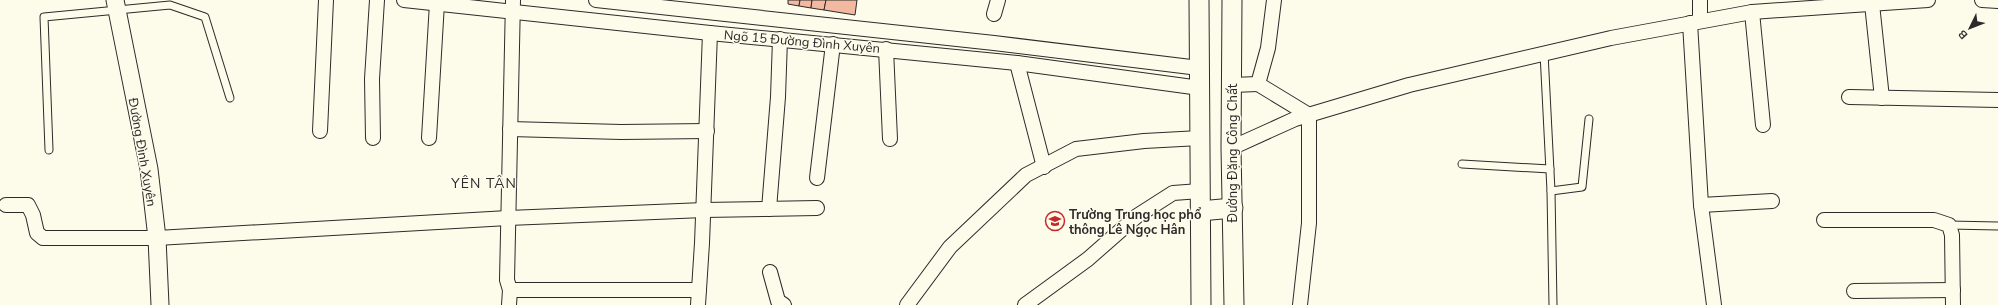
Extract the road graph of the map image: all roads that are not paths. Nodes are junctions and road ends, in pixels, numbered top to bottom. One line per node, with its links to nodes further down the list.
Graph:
1 (326, 0): 40 (street)
2 (377, 0): 42 (street)
3 (404, 0): 13 (street, Ngõ 15 Đường Đình Xuyên)
4 (596, 0): 20 (street, Ngõ 15 Đường Đình Xuyên)
5 (998, 0): 18 (street)
6 (1199, 0): 28 (main road)
7 (1232, 0): 30 (main road, Đường Đặng Công Chất)
8 (1274, 0): 29 (street)
9 (1700, 0): 19 (street)
10 (1928, 0): 14 (street)
11 (1982, 0): 12 (street)
12 (1998, 0)
13 (437, 3): 16 (street, Ngõ 15 Đường Đình Xuyên); 43 (street)
14 (1872, 4): 17 (street); 34 (street)
15 (116, 5): 33 (lane); 47 (lane); 66 (street, Đường Đình Xuyên)
16 (512, 6): 21 (street, Ngõ 15 Đường Đình Xuyên); 39 (street)
17 (1752, 12): 19 (street); 38 (street)
18 (994, 14)
19 (1695, 22): 26 (street); 56 (street)
20 (856, 28): 24 (street); 28 (street, Ngõ 15 Đường Đình Xuyên)
21 (710, 33): 22 (street, Ngõ 15 Đường Đình Xuyên); 41 (street)
22 (780, 39): 23 (street, Ngõ 15 Đường Đình Xuyên); 57 (street)
23 (833, 44): 24 (street, Ngõ 15 Đường Đình Xuyên); 51 (street)
24 (853, 46): 25 (street, Ngõ 15 Đường Đình Xuyên)
25 (886, 49): 27 (street, Ngõ 15 Đường Đình Xuyên); 45 (street)
26 (1544, 53): 36 (street); 50 (lane)
27 (1017, 63): 31 (street, Ngõ 15 Đường Đình Xuyên); 49 (street)
28 (1199, 68): 31 (main road)
29 (1258, 84): 30 (street); 36 (street)
30 (1232, 85): 46 (main road, Đường Đặng Công Chất)
31 (1200, 88): 44 (main road)
32 (1849, 97): 34 (street)
33 (230, 98)
34 (1882, 98): 35 (street)
35 (1998, 100)
36 (1309, 115): 46 (street); 80 (street)
37 (1589, 119): 53 (lane)
38 (1763, 124)
39 (510, 129): 41 (street); 62 (street)
40 (320, 131)
41 (707, 132): 60 (street)
42 (373, 138)
43 (429, 138)
44 (1200, 138): 49 (street); 52 (main road)
45 (890, 139)
46 (1231, 148): 59 (main road, Đường Đặng Công Chất)
47 (49, 150)
48 (1462, 164): 50 (lane)
49 (1044, 167): 76 (street)
50 (1550, 169): 53 (lane)
51 (817, 178)
52 (1200, 191): 61 (main road); 77 (street)
53 (1551, 191): 81 (lane)
54 (1772, 201): 56 (street)
55 (6, 205): 66 (street)
56 (1701, 205): 82 (street)
57 (769, 208): 58 (street); 60 (street)
58 (817, 208)
59 (1232, 208): 61 (main road); 79 (main road, Đường Đặng Công Chất)
60 (704, 210): 62 (street); 69 (street)
61 (1200, 211): 78 (main road)
62 (508, 218): 66 (street); 68 (street)
63 (1824, 220): 64 (street)
64 (1949, 224): 65 (lane); 70 (street)
65 (1998, 226)
66 (157, 238): 72 (street, Đường Đình Xuyên)
67 (770, 272): 75 (street)
68 (510, 290): 69 (street); 73 (street)
69 (699, 290): 74 (street)
70 (1954, 290): 71 (street); 83 (street)
71 (1854, 291)
72 (160, 305)
73 (509, 305)
74 (698, 305)
75 (784, 305)
76 (907, 305)
77 (1025, 305)
78 (1201, 305)
79 (1234, 305)
80 (1300, 305)
81 (1552, 305)
82 (1714, 305)
83 (1953, 305)

